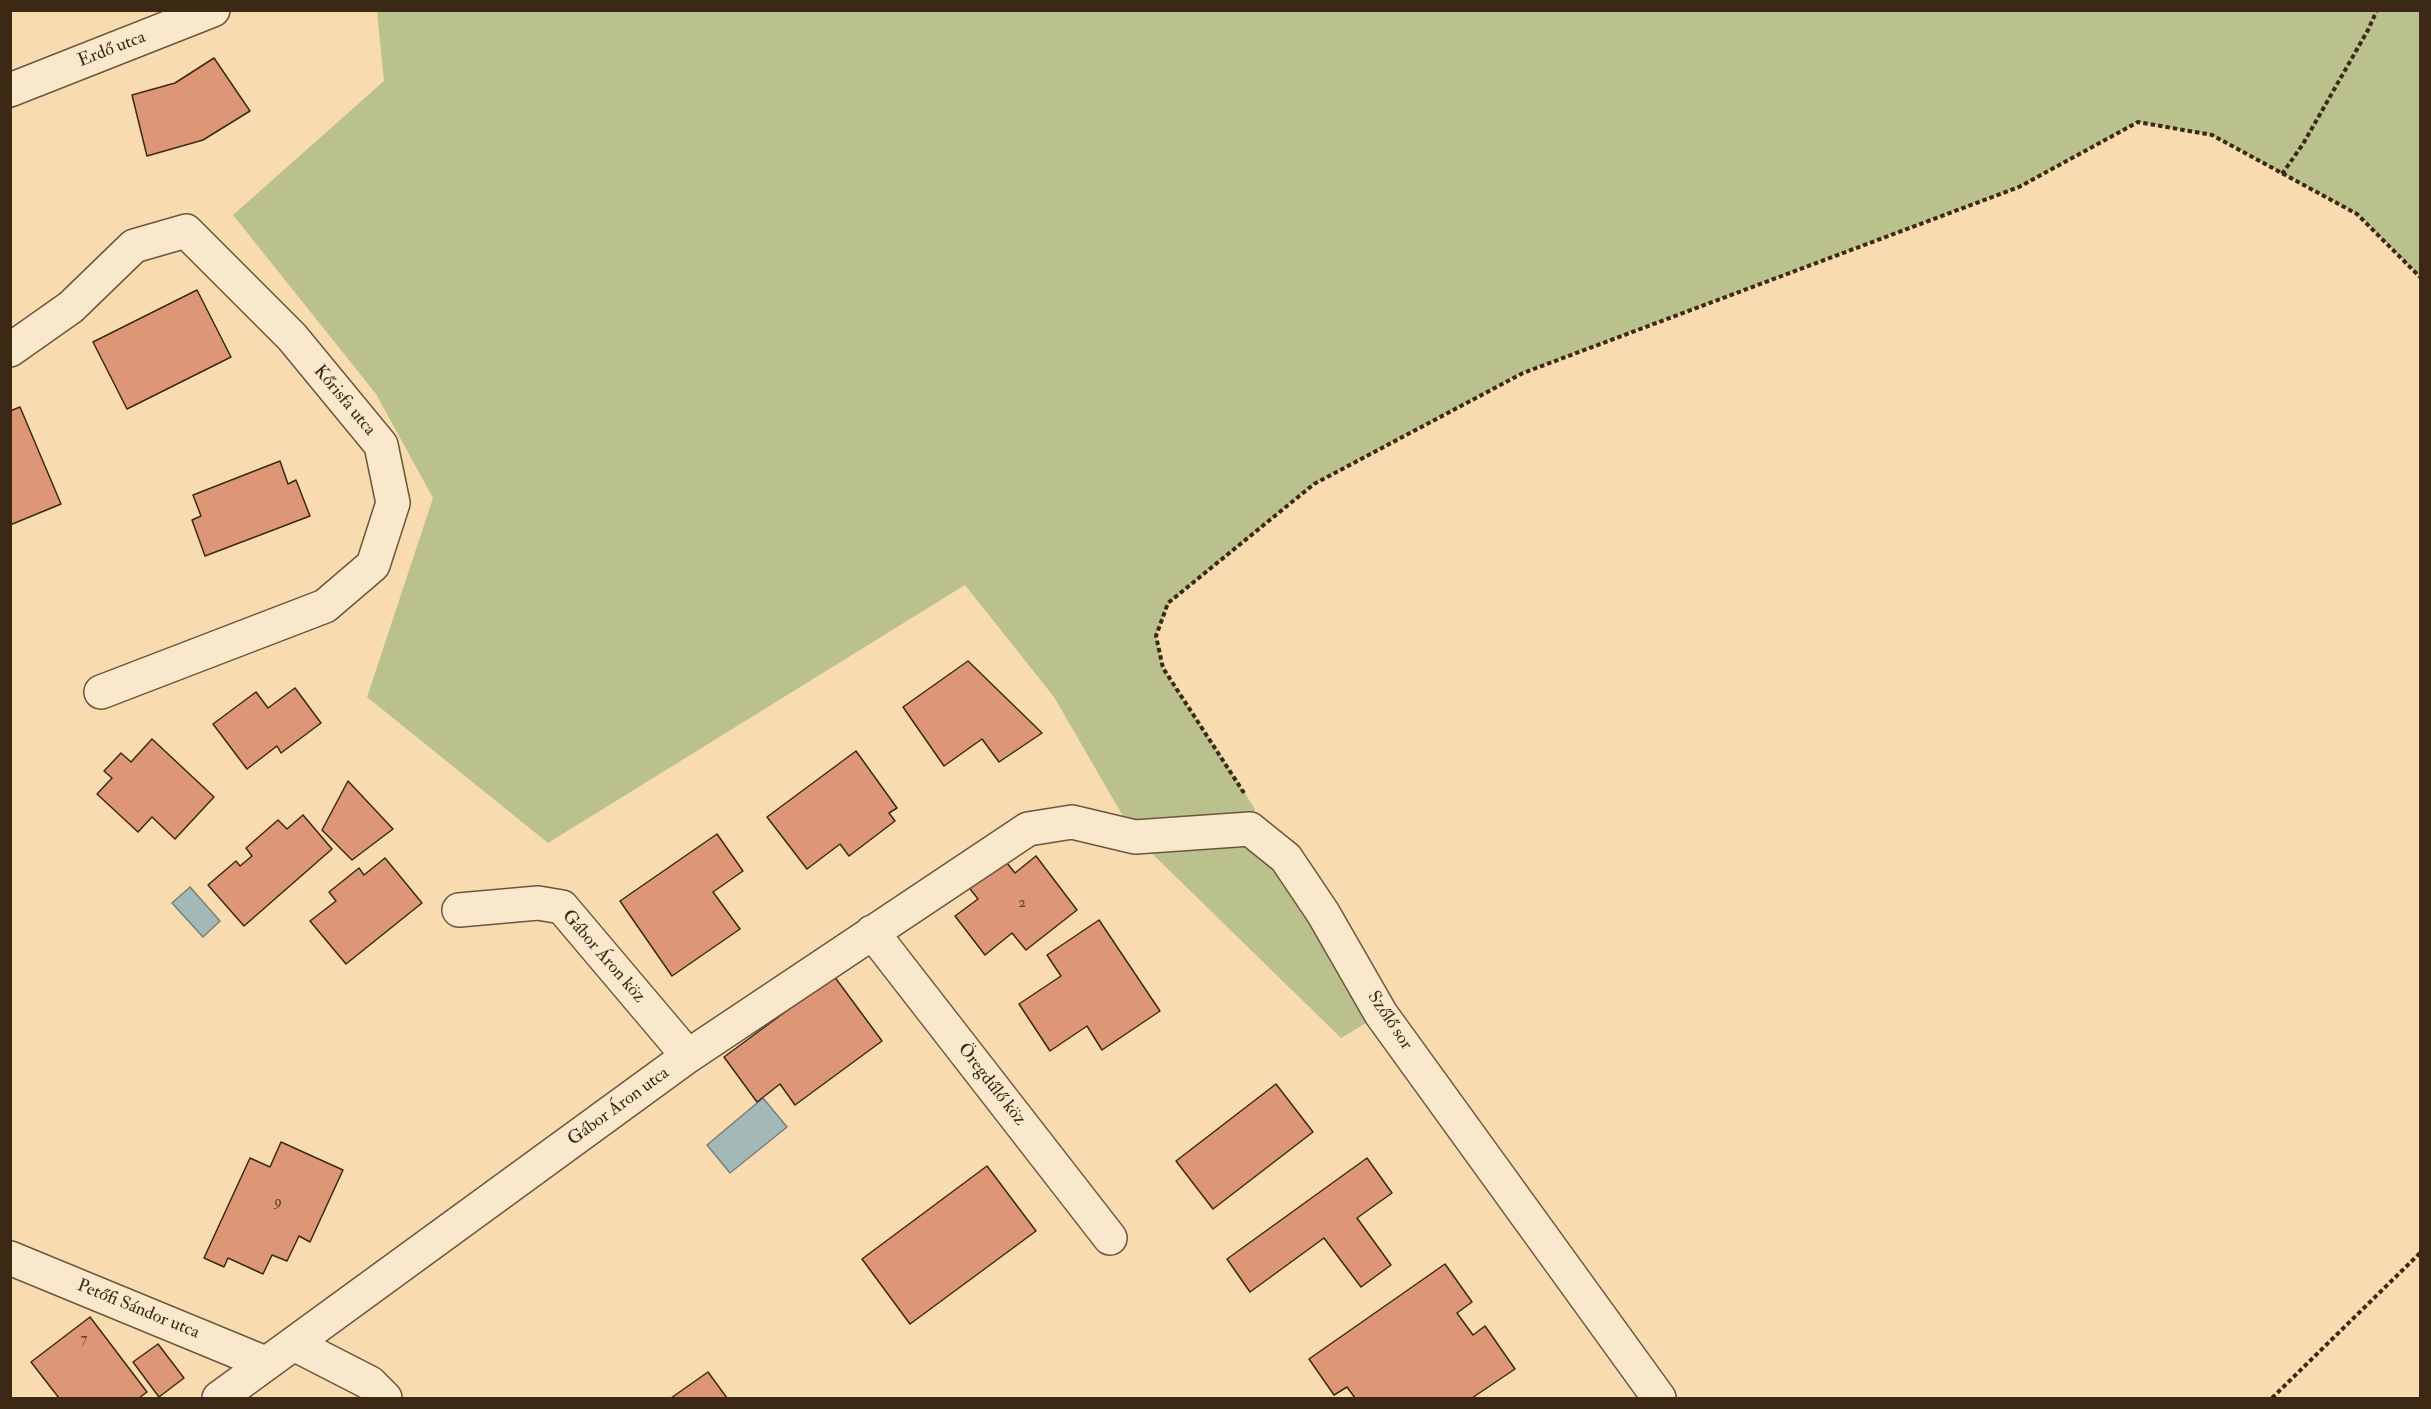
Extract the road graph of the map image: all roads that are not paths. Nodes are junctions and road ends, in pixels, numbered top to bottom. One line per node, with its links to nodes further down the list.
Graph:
1 (213, 10): 2 (street, Erdő utca)
2 (10, 90)
3 (10, 350): 4 (street, Kőrisfa utca)
4 (101, 692)
5 (1028, 829): 7 (street, Gábor Áron utca); 15 (street, Szőlő sor)
6 (459, 910): 8 (street, Gábor Áron köz)
7 (872, 932): 8 (street, Gábor Áron utca); 9 (street, Öregdűlő köz)
8 (688, 1056): 11 (street, Gábor Áron utca)
9 (1110, 1238)
10 (10, 1258): 12 (street, Petőfi Sándor utca)
11 (294, 1344): 12 (street, Gábor Áron utca); 14 (street)
12 (265, 1363): 13 (street, Gábor Áron utca)
13 (219, 1398)
14 (385, 1398)
15 (1659, 1398)

